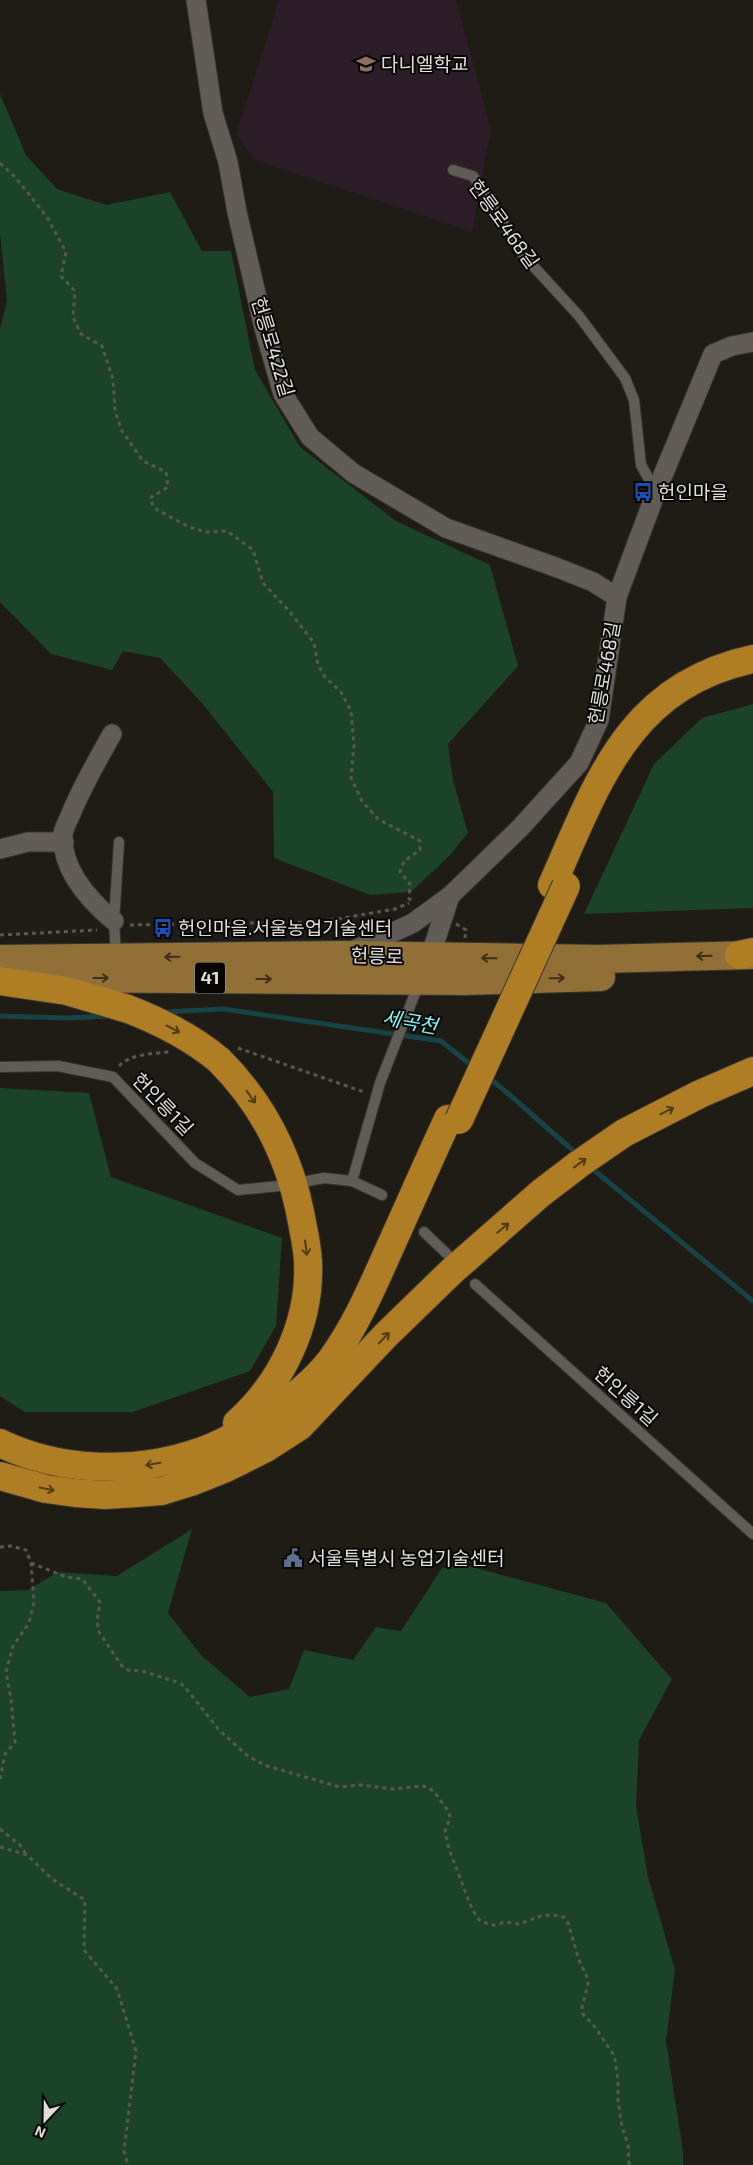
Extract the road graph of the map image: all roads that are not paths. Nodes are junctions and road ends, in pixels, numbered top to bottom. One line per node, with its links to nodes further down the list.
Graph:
1 (196, 0): 5 (street, 헌릉로422길)
2 (453, 170): 4 (lane, 헌릉로468길)
3 (753, 342): 4 (street, 헌릉로468길)
4 (656, 492): 5 (street, 헌릉로468길)
5 (617, 597): 13 (street, 헌릉로468길)
6 (753, 659): 12 (highway)
7 (753, 672): 12 (highway)
8 (112, 734): 9 (street)
9 (64, 842): 11 (street); 14 (street)
10 (119, 842): 14 (lane)
11 (0, 849)
12 (559, 886): 23 (highway)
13 (438, 914): 15 (street, 헌릉로468길); 19 (street)
14 (114, 924): 16 (lane)
15 (343, 955): 16 (main road, 헌릉로 / 41, one-way to 16); 19 (main road, 헌릉로 / 41)
16 (117, 958): 17 (main road, 헌릉로 / 41)
17 (0, 959)
18 (749, 959): 19 (main road, 헌릉로 / 41, one-way to 19); 19 (main road, 헌릉로 / 41, one-way to 18)
19 (426, 968): 20 (main road, 헌릉로 / 41, one-way to 19); 24 (lane, 헌릉로)
20 (0, 979): 30 (highway, one-way to 30, bridge)
21 (0, 1067): 24 (lane, 헌인릉1길)
22 (753, 1071): 31 (highway, one-way to 22)
23 (453, 1119): 30 (highway); 31 (highway)
24 (352, 1181): 25 (lane, 헌인릉1길)
25 (382, 1195)
26 (424, 1232): 27 (lane)
27 (446, 1254)
28 (475, 1284): 33 (lane, 헌인릉1길)
29 (0, 1443): 30 (highway, one-way to 29)
30 (200, 1452)
31 (226, 1468): 32 (highway, one-way to 31)
32 (0, 1476)
33 (753, 1534)

